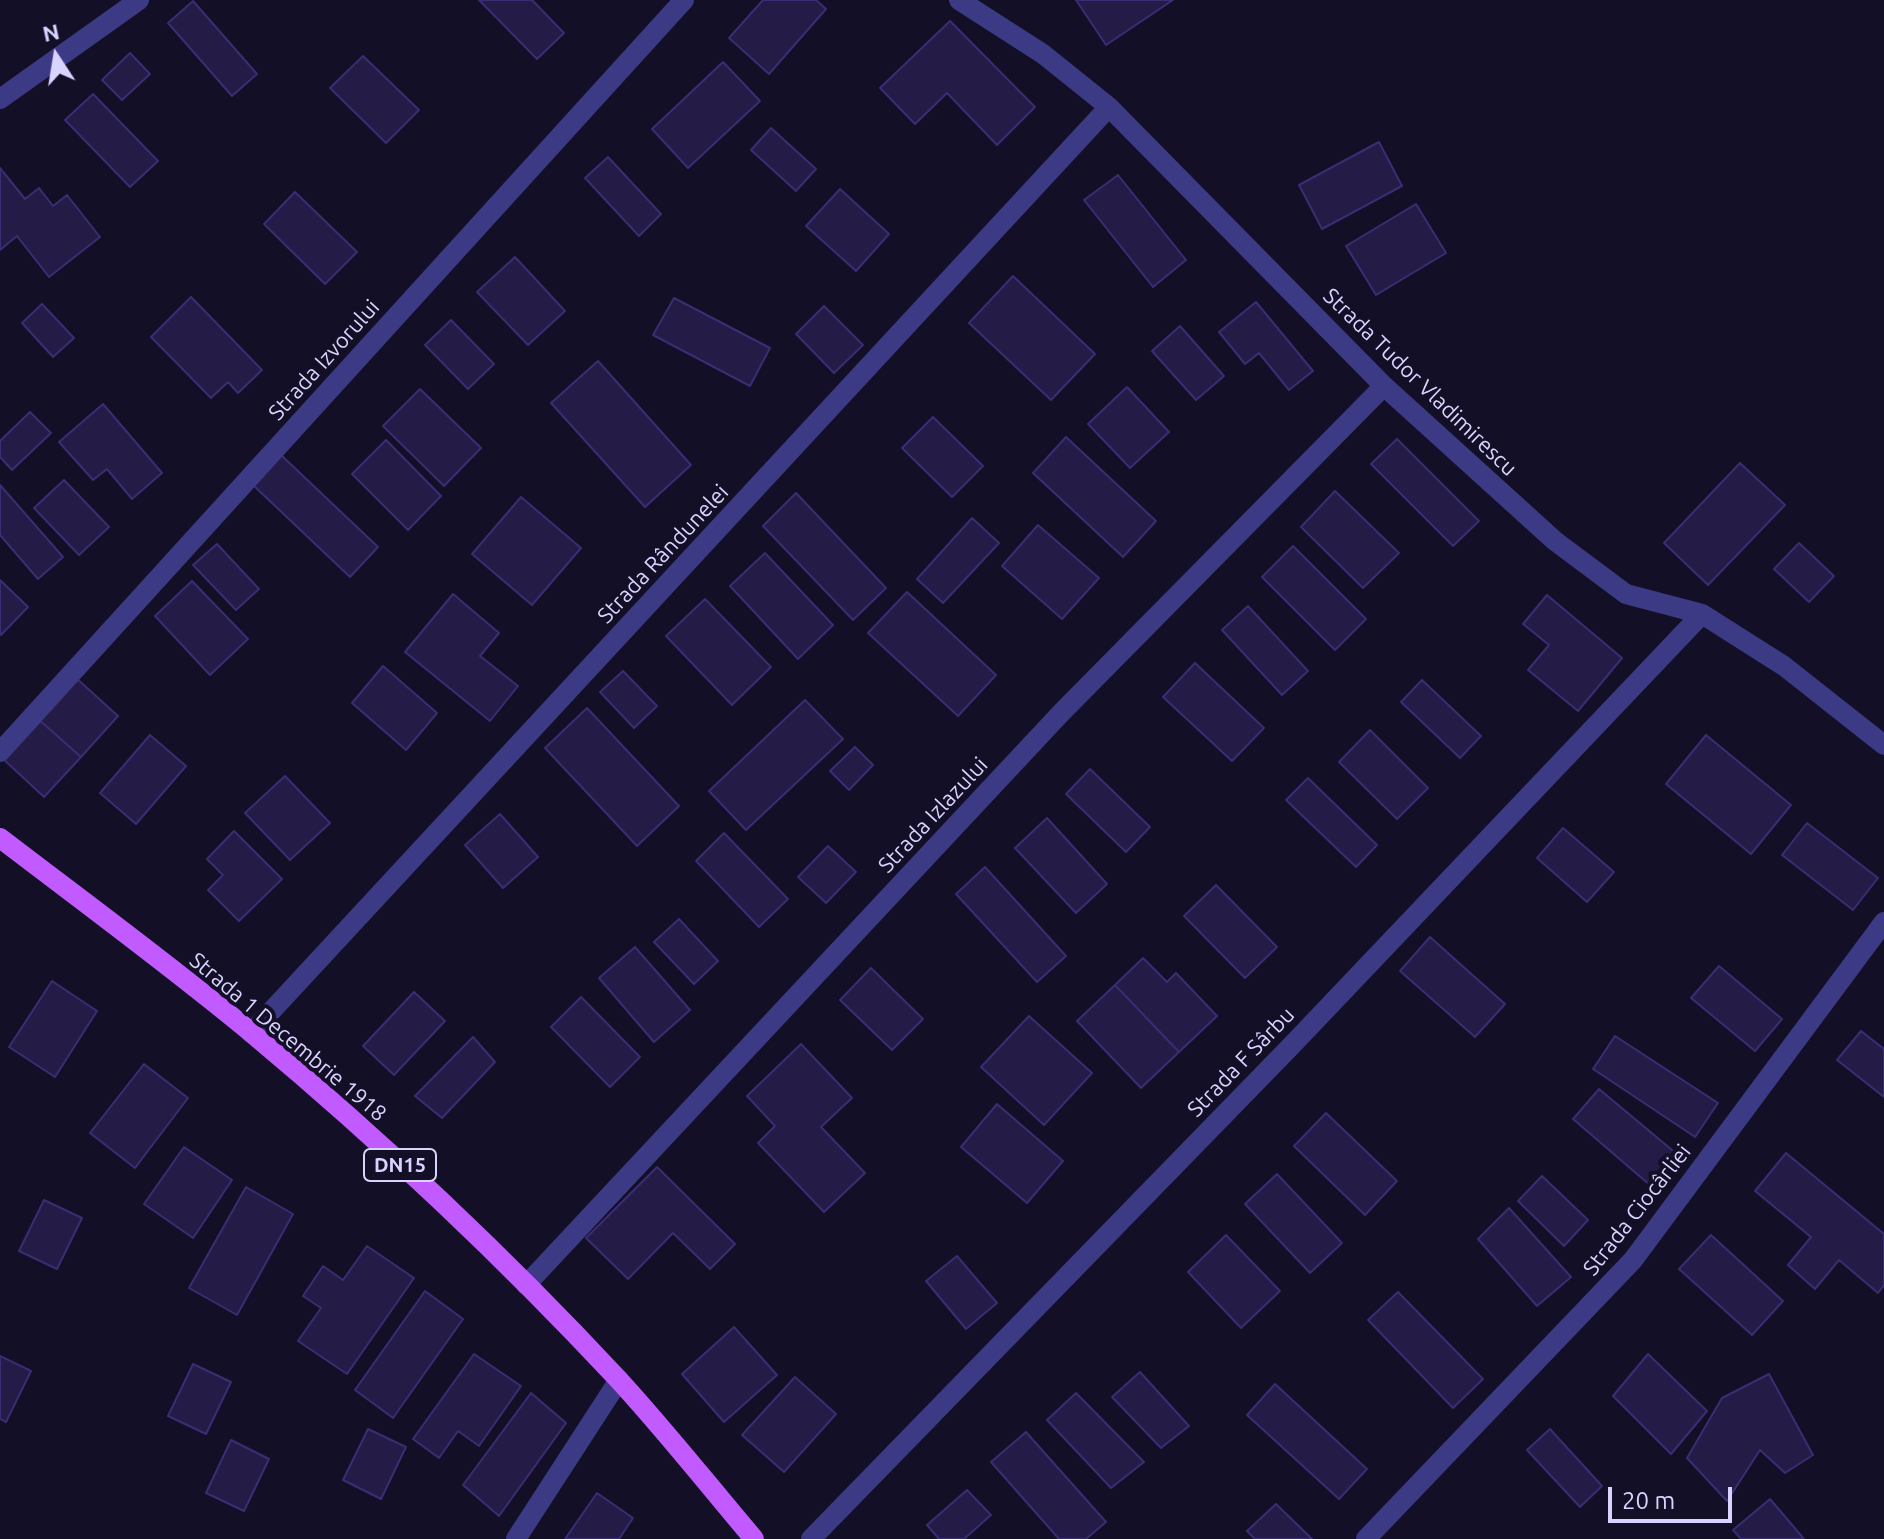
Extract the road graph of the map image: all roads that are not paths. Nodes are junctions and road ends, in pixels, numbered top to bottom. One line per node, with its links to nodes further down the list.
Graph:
1 (139, 0): 4 (street)
2 (684, 0): 9 (street, Strada Izvorului)
3 (959, 0): 5 (street, Strada Tudor Vladimirescu)
4 (0, 99)
5 (1109, 107): 6 (street, Strada Tudor Vladimirescu); 12 (street, Strada Rândunelei)
6 (1384, 386): 7 (street, Strada Tudor Vladimirescu); 13 (street, Strada Izlazului)
7 (1702, 614): 8 (street, Strada Tudor Vladimirescu); 17 (street, Strada F Sârbu)
8 (1884, 745)
9 (0, 752)
10 (0, 838): 12 (main road, Strada 1 Decembrie 1918 / DN15)
11 (1884, 922): 18 (street, Strada Ciocârliei)
12 (251, 1033): 13 (main road, Strada 1 Decembrie 1918 / DN15)
13 (526, 1285): 14 (main road, Strada 1 Decembrie 1918 / DN15)
14 (619, 1380): 15 (street); 16 (main road, Strada 1 Decembrie 1918 / DN15)
15 (516, 1539)
16 (754, 1539)
17 (811, 1539)
18 (1366, 1539)

